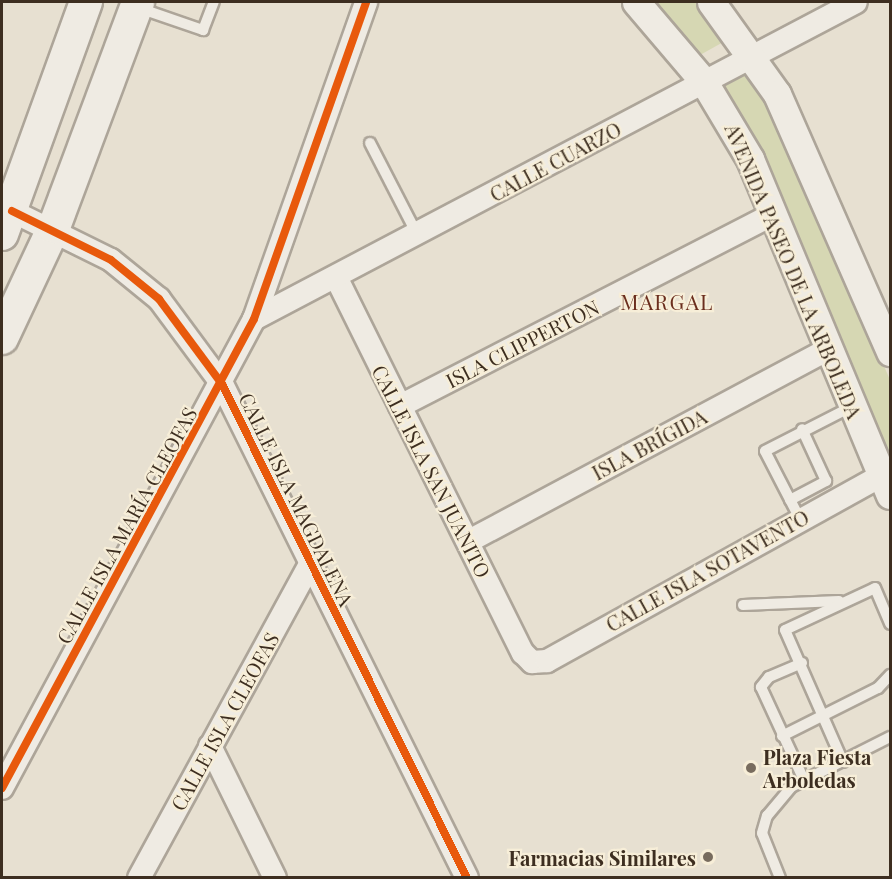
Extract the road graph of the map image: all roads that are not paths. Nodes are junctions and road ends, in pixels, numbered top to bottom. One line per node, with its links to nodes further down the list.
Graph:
1 (87, 2): 12 (main road)
2 (213, 2): 7 (lane)
3 (366, 2): 16 (street, CALLE ISLA MARÍA CLEOFAS)
4 (636, 2): 9 (street, AVENIDA PASEO DE LA ARBOLEDA)
5 (711, 2): 8 (street)
6 (856, 2): 8 (street, CALLE CUARZO)
7 (137, 4): 13 (main road)
8 (753, 55): 9 (street, CALLE CUARZO); 19 (street)
9 (704, 82): 11 (street, AVENIDA PASEO DE LA ARBOLEDA); 14 (street, CALLE CUARZO)
10 (370, 143): 14 (lane)
11 (773, 214): 18 (street, AVENIDA PASEO DE LA ARBOLEDA); 21 (street, ISLA CLIPPERTON)
12 (7, 222): 13 (street, CALLE ISLA MAGDALENA)
13 (54, 227): 17 (main road); 20 (street, CALLE ISLA MAGDALENA)
14 (417, 234): 15 (street, CALLE CUARZO)
15 (336, 277): 16 (street, CALLE CUARZO); 21 (street, CALLE ISLA SAN JUANITO)
16 (254, 319): 20 (street, CALLE ISLA MARÍA CLEOFAS)
17 (2, 338)
18 (830, 348): 22 (street, AVENIDA PASEO DE LA ARBOLEDA); 26 (street, ISLA BRÍGIDA)
19 (891, 352)
20 (222, 384): 27 (street, CALLE ISLA MAGDALENA); 40 (street, CALLE ISLA MARÍA CLEOFAS)
21 (400, 406): 26 (street, CALLE ISLA SAN JUANITO)
22 (854, 406): 23 (lane); 24 (street, AVENIDA PASEO DE LA ARBOLEDA)
23 (802, 429): 25 (lane); 25 (lane)
24 (886, 486): 25 (street, CALLE ISLA SOTAVENTO)
25 (795, 509): 31 (street, CALLE ISLA SOTAVENTO)
26 (469, 541): 31 (street, CALLE ISLA SAN JUANITO)
27 (310, 565): 37 (street, CALLE ISLA CLEOFAS); 43 (street, CALLE ISLA MAGDALENA)
28 (845, 600): 29 (lane); 30 (lane); 32 (lane)
29 (743, 605)
30 (891, 624)
31 (532, 662)
32 (802, 663): 34 (lane); 35 (lane)
33 (891, 675): 34 (lane)
34 (825, 716): 35 (lane); 38 (lane)
35 (782, 736): 39 (lane)
36 (891, 737): 38 (lane)
37 (210, 746): 41 (street, CALLE ISLA CLEOFAS); 42 (street)
38 (843, 762): 39 (lane)
39 (804, 780): 44 (lane)
40 (2, 788)
41 (139, 878)
42 (275, 878)
43 (467, 878)
44 (780, 878)

